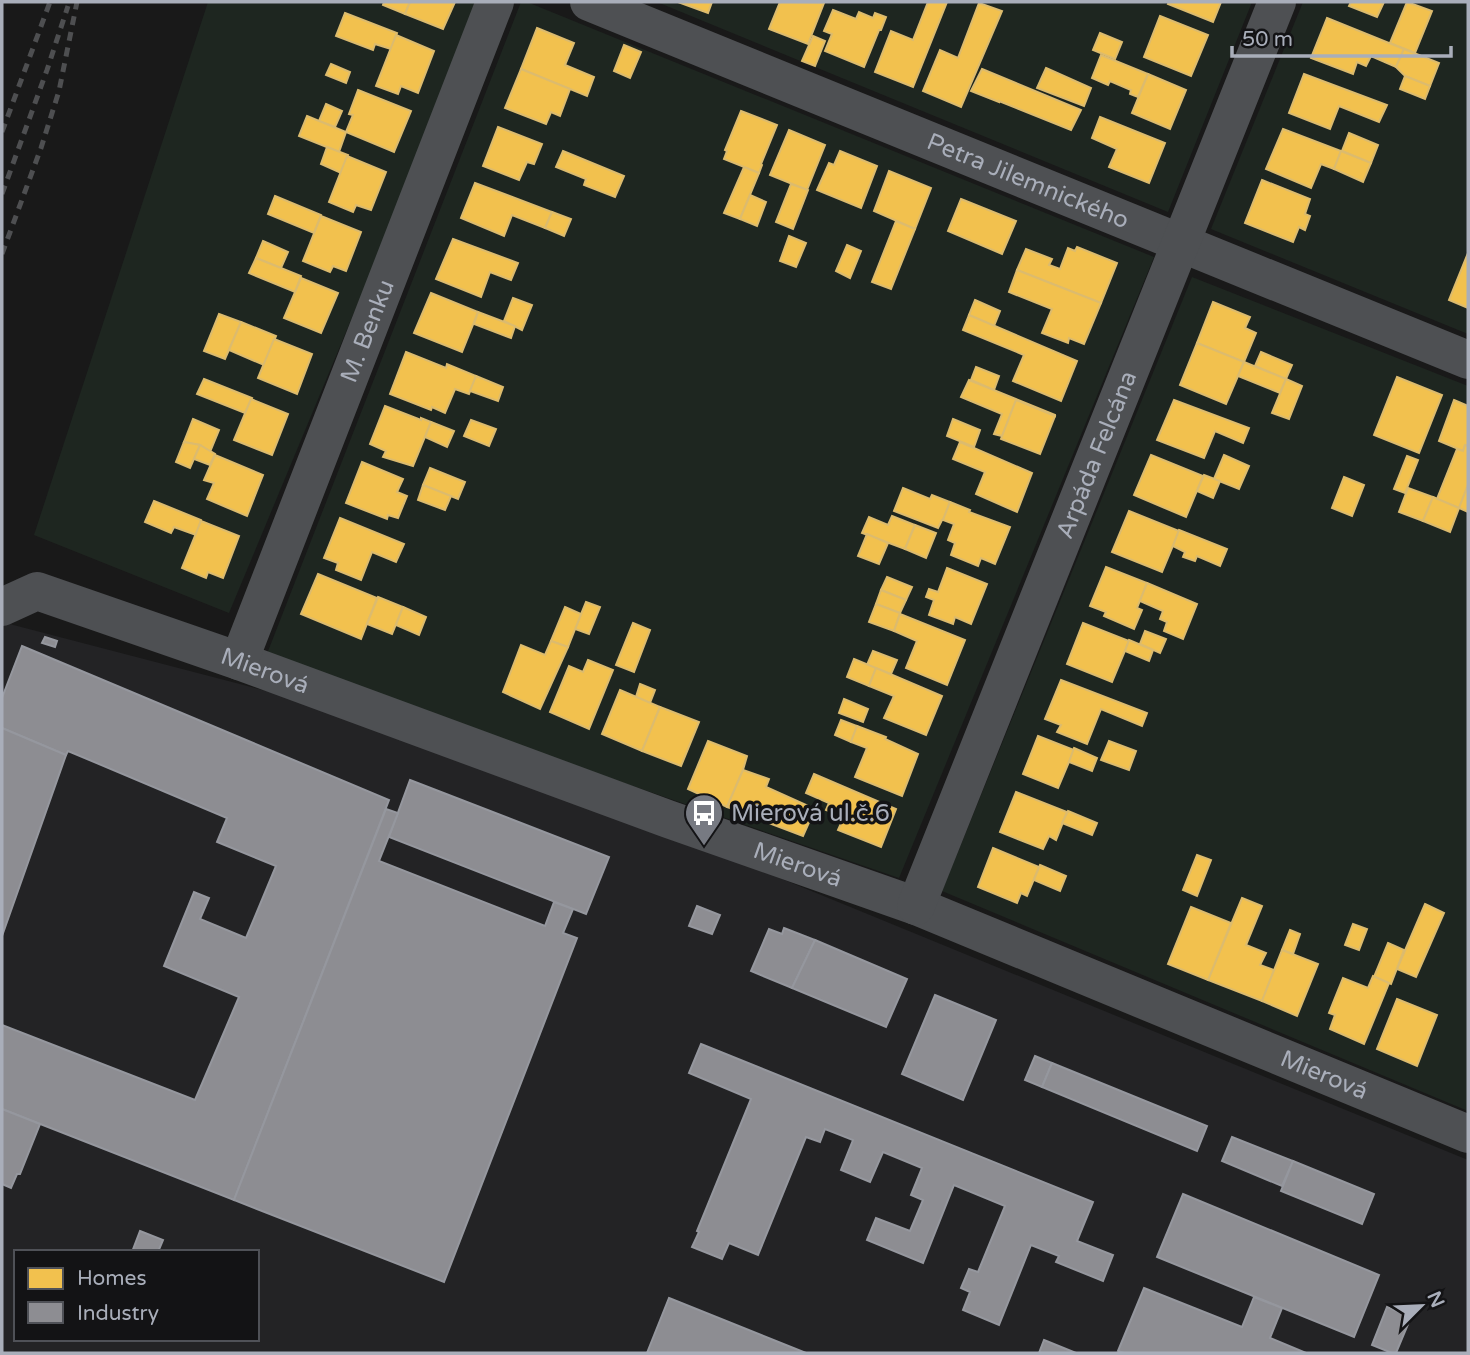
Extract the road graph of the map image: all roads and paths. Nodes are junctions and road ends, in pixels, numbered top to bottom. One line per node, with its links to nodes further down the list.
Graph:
1 (495, 2): 7 (street, M. Benku)
2 (589, 2): 4 (street, Petra Jilemnického)
3 (1278, 2): 4 (street, Arpáda Felcána)
4 (1180, 244): 5 (street, Petra Jilemnického); 8 (street, Arpáda Felcána)
5 (1468, 360)
6 (2, 607): 7 (street, Mierová)
7 (239, 661): 8 (street, Mierová)
8 (916, 906): 9 (street, Mierová)
9 (1468, 1134)

